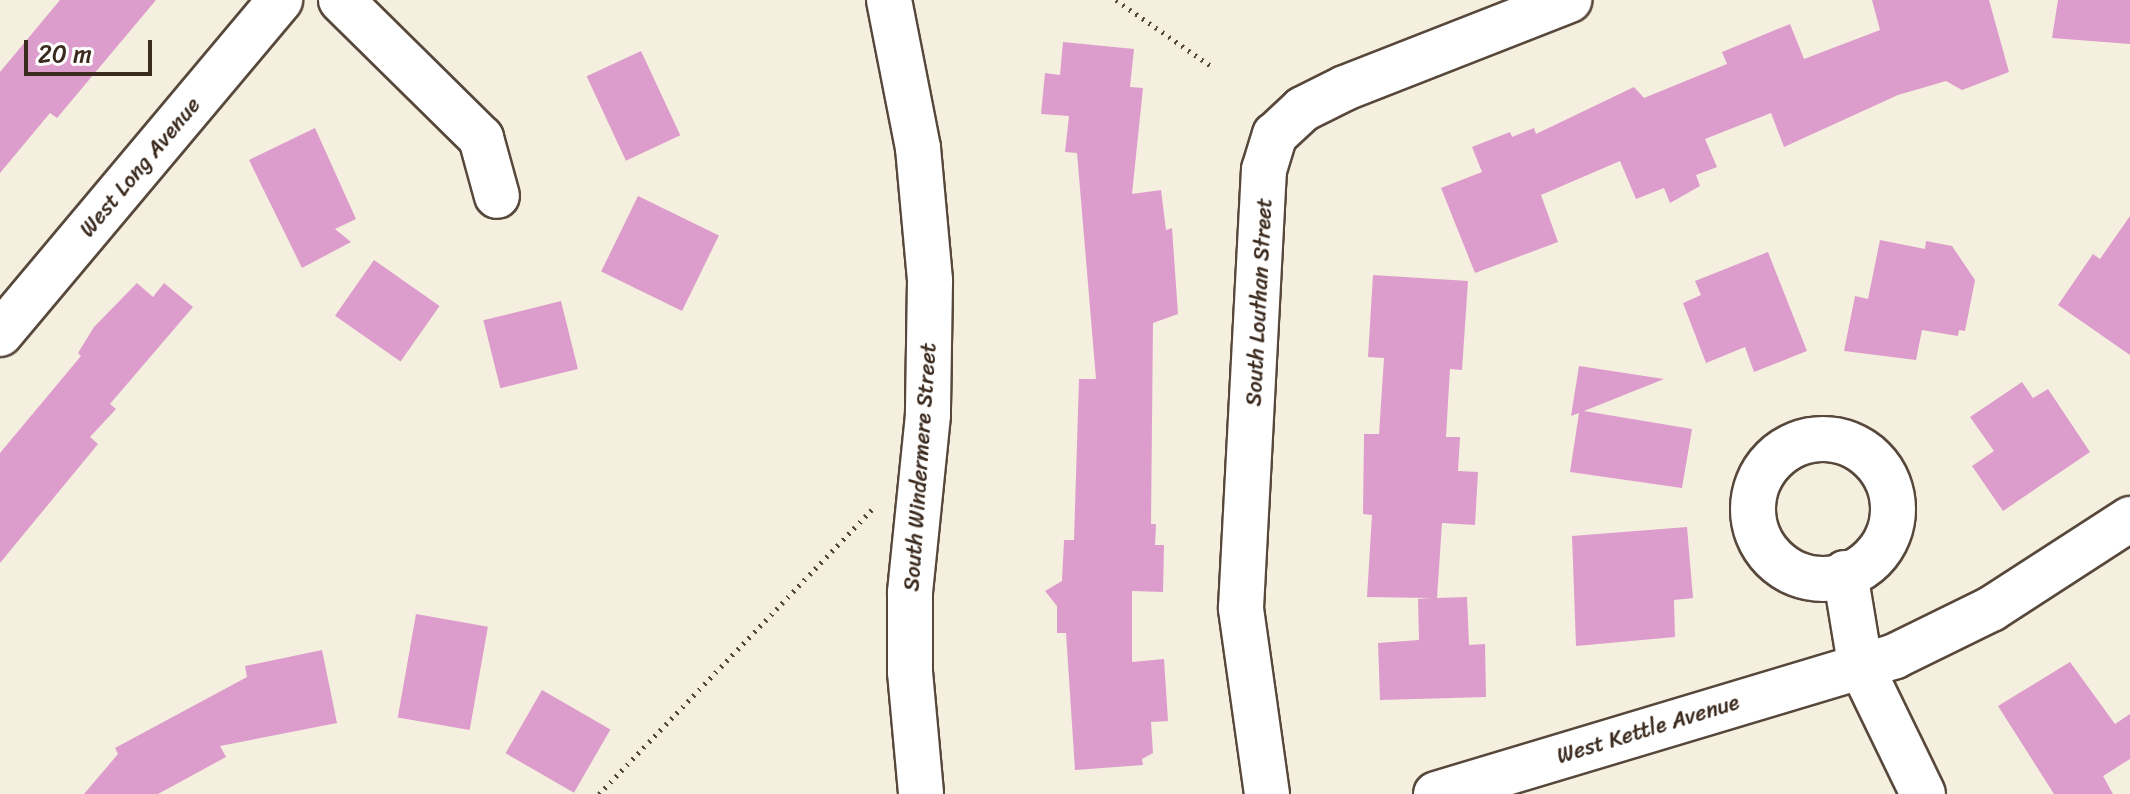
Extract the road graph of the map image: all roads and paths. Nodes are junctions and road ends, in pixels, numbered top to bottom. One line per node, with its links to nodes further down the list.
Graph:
1 (280, 0): 8 (street, West Long Avenue)
2 (341, 0): 7 (street)
3 (889, 0): 14 (street, South Windermere Street)
4 (1116, 0): 6 (path)
5 (1569, 0): 15 (street, South Louthan Street)
6 (1211, 66)
7 (497, 196)
8 (0, 334)
9 (879, 502): 13 (path)
10 (2130, 519): 12 (street, West Kettle Avenue)
11 (1845, 573): 12 (street)
12 (1860, 664): 16 (street, West Kettle Avenue); 17 (street)
13 (599, 794)
14 (921, 794)
15 (1267, 794)
16 (1436, 794)
17 (1923, 794)

